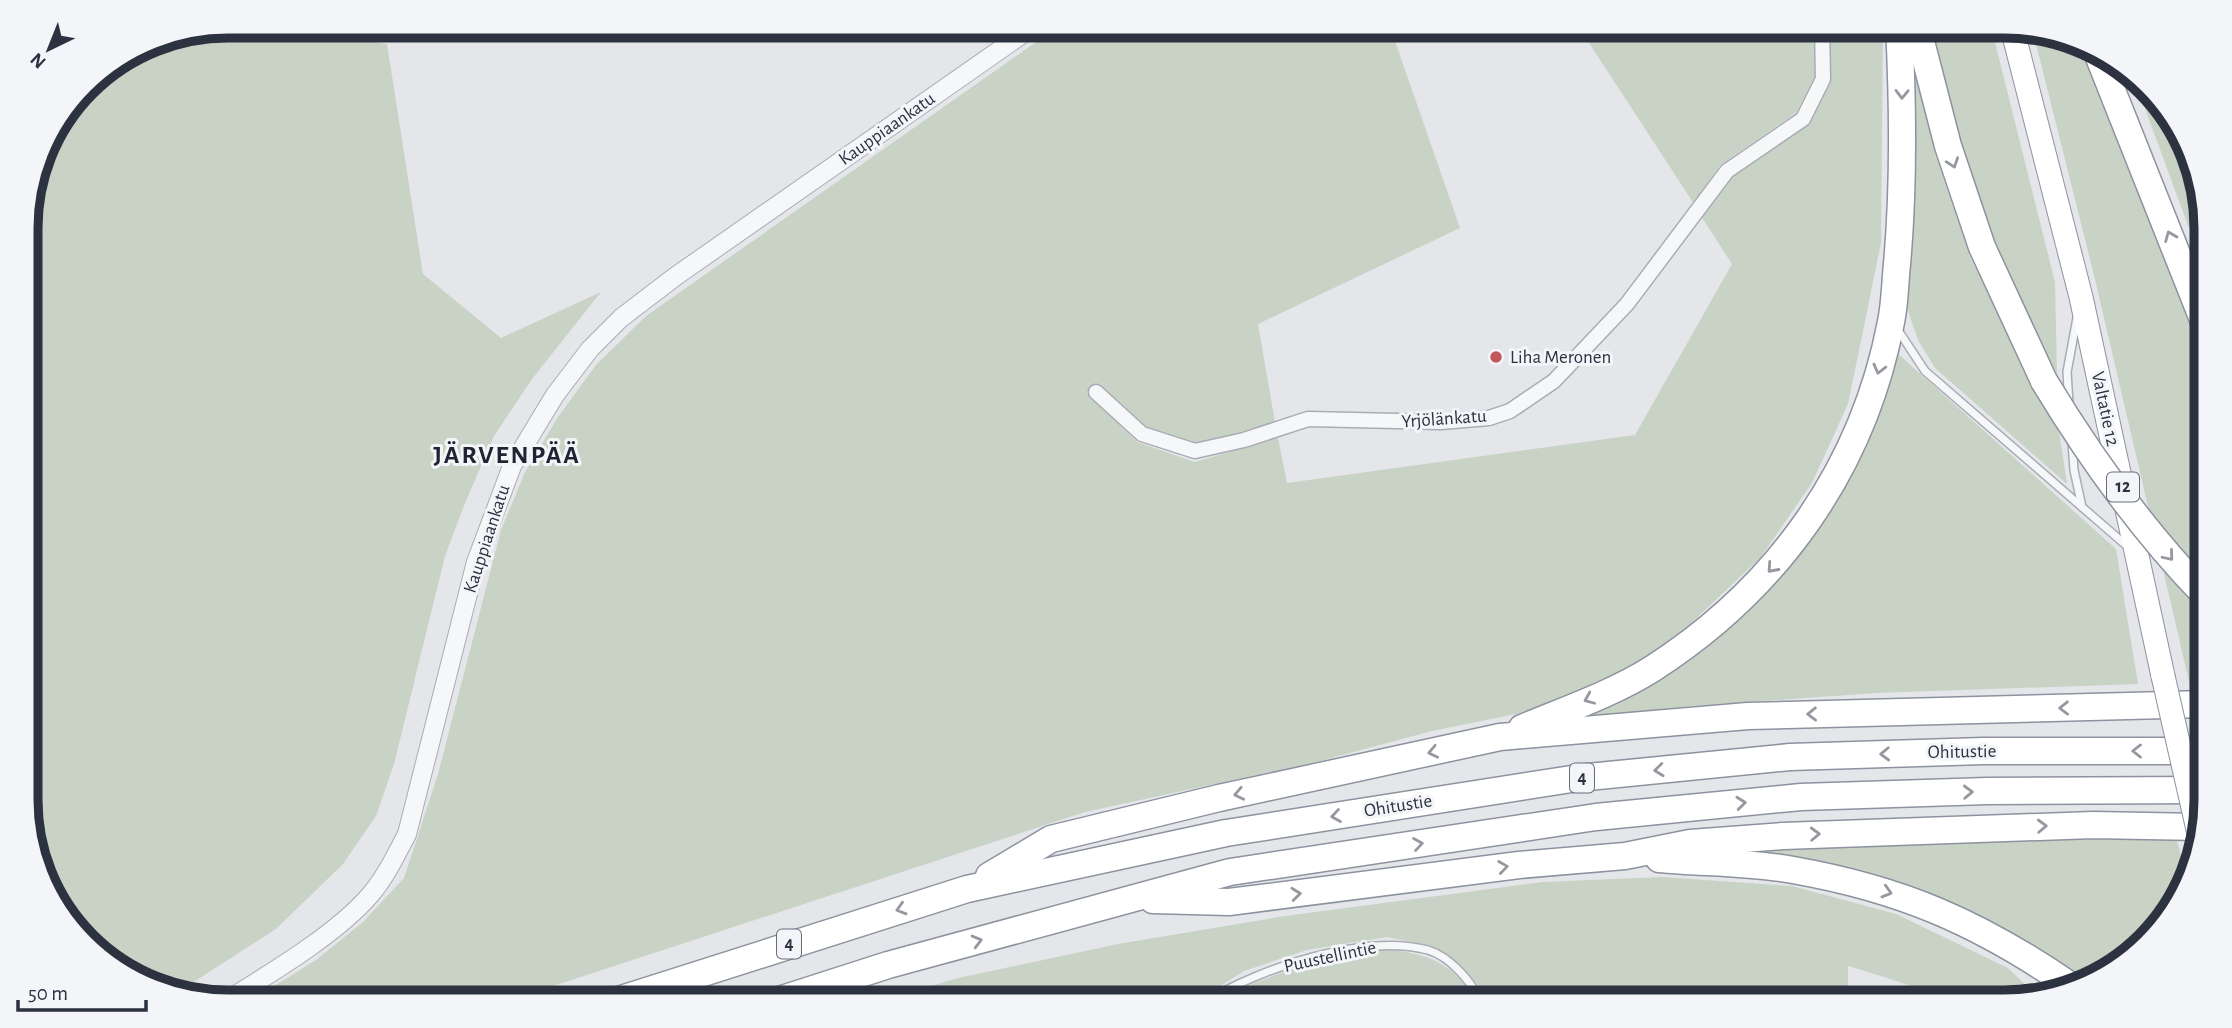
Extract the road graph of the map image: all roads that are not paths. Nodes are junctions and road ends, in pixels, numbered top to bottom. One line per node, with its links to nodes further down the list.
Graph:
1 (1015, 39): 26 (street, Kauppiaankatu)
2 (1822, 39): 10 (street, Yrjölänkatu)
3 (1899, 39): 9 (highway, one-way to 9)
4 (1920, 39): 13 (highway, 12, one-way to 13, bridge)
5 (2015, 39): 7 (highway, Valtatie 12 / 12)
6 (2103, 67): 8 (highway, one-way to 6)
7 (2081, 297): 11 (lane); 12 (highway, Valtatie 12 / 12)
8 (2194, 297)
9 (1892, 321): 11 (lane); 15 (highway, one-way to 15)
10 (1096, 392)
11 (2083, 509): 12 (lane)
12 (2138, 555): 18 (highway, Valtatie 12 / 12, bridge)
13 (2194, 583)
14 (2194, 704): 15 (highway, one-way to 15)
15 (1500, 737): 21 (highway, one-way to 21)
16 (2194, 751): 21 (highway, Ohitustie / 4, one-way to 21)
17 (2194, 790): 22 (highway, Ohitustie / 4, one-way to 17)
18 (2193, 809)
19 (2192, 827): 20 (highway, one-way to 19)
20 (1625, 856): 22 (highway, one-way to 20); 23 (highway, one-way to 23)
21 (967, 889): 27 (highway, Ohitustie / 4, one-way to 27)
22 (1137, 898): 28 (highway, Ohitustie / 4, one-way to 22)
23 (2062, 980)
24 (1227, 989): 25 (lane, Puustellintie)
25 (1475, 989)
26 (242, 990)
27 (650, 990)
28 (811, 990)

